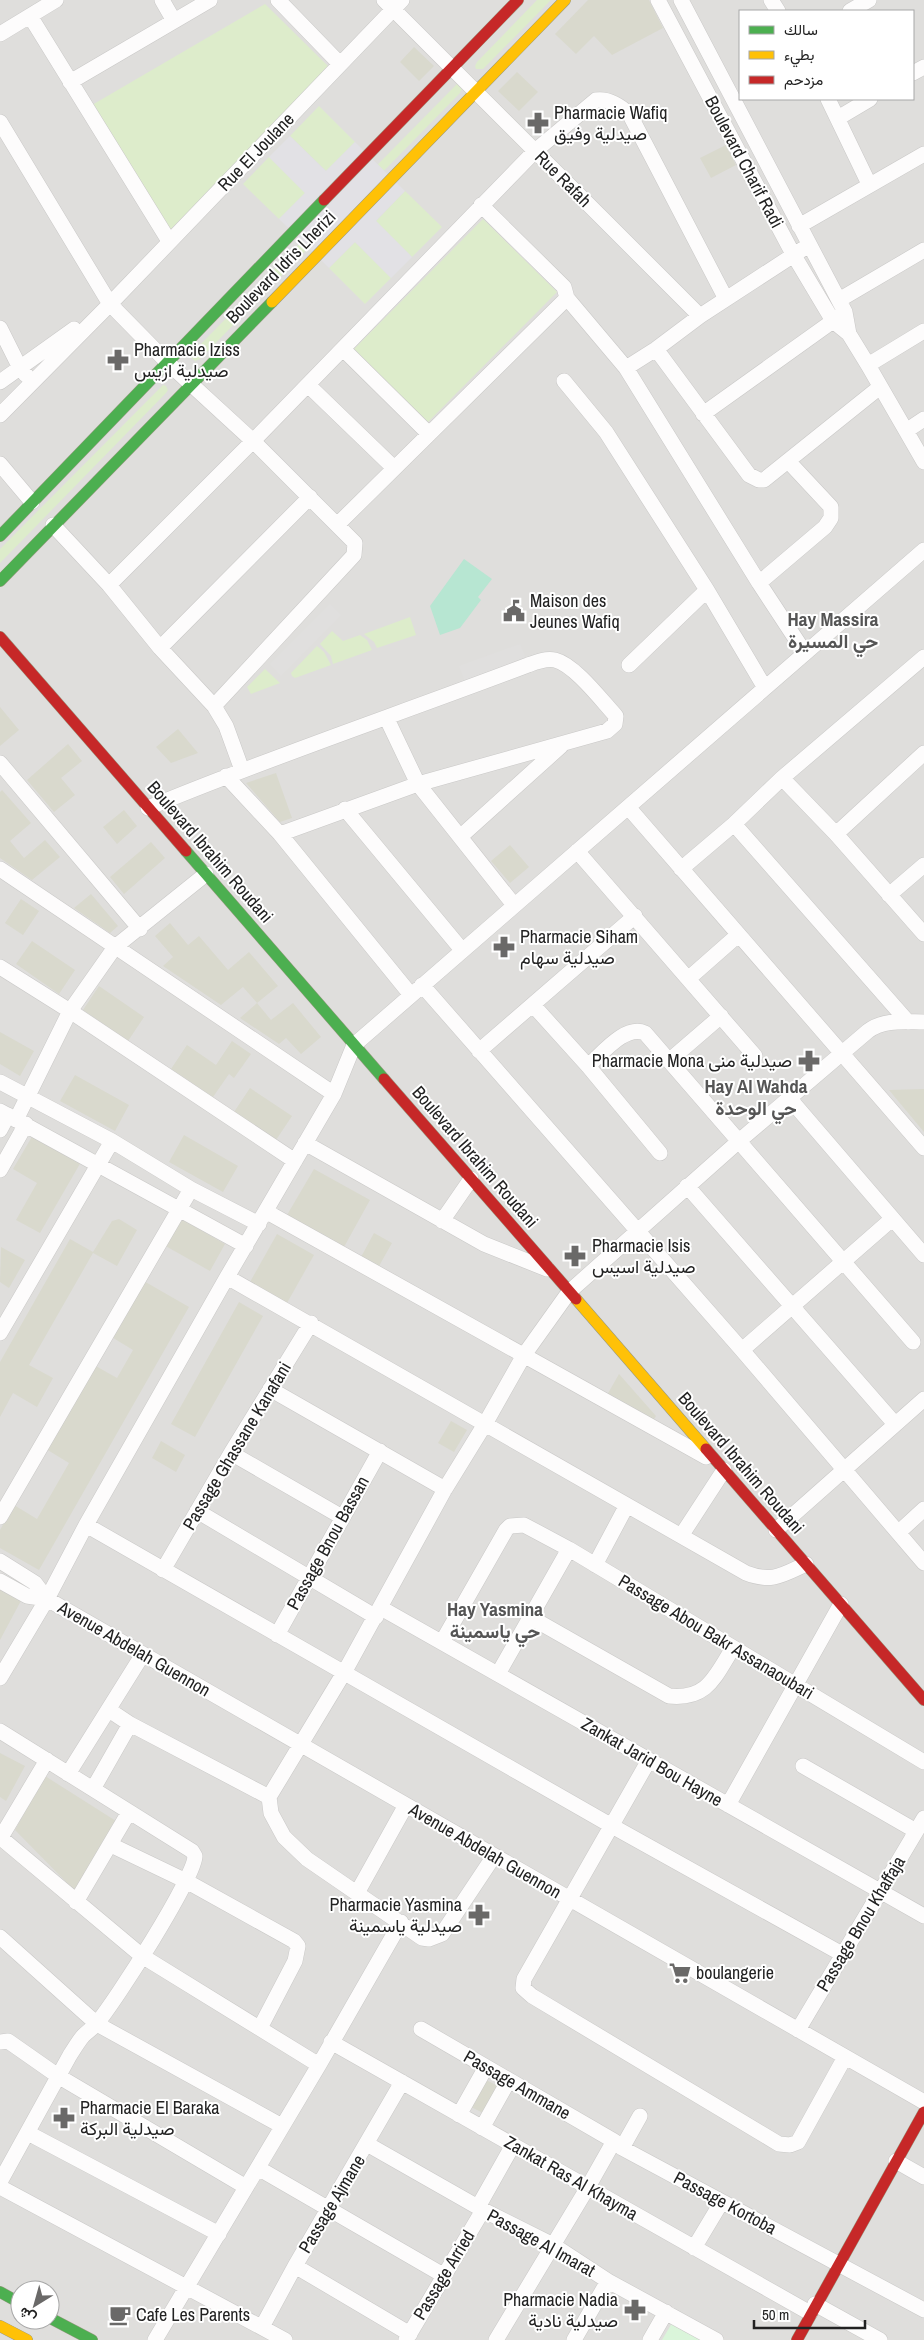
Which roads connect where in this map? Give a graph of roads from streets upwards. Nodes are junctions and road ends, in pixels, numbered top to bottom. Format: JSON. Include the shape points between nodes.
{"nodes":[{"id":1,"x":56,"y":0,"type":"edge"},
{"id":2,"x":162,"y":0,"type":"edge"},
{"id":3,"x":210,"y":0,"type":"edge"},
{"id":4,"x":278,"y":0,"type":"edge"},
{"id":5,"x":518,"y":0,"type":"edge"},
{"id":6,"x":565,"y":0,"type":"edge"},
{"id":7,"x":658,"y":0,"type":"edge"},
{"id":8,"x":681,"y":0,"type":"edge"},
{"id":9,"x":869,"y":0,"type":"edge"},
{"id":10,"x":393,"y":3,"type":"edge"},
{"id":11,"x":852,"y":10,"type":"edge"},
{"id":12,"x":30,"y":16,"type":"junction"},
{"id":13,"x":174,"y":21,"type":"junction"},
{"id":14,"x":0,"y":34,"type":"edge"},
{"id":15,"x":340,"y":64,"type":"junction"},
{"id":16,"x":453,"y":69,"type":"junction"},
{"id":17,"x":70,"y":82,"type":"junction"},
{"id":18,"x":477,"y":92,"type":"junction"},
{"id":19,"x":829,"y":100,"type":"edge"},
{"id":20,"x":868,"y":100,"type":"edge"},
{"id":21,"x":838,"y":118,"type":"junction"},
{"id":22,"x":0,"y":122,"type":"edge"},
{"id":23,"x":535,"y":151,"type":"junction"},
{"id":24,"x":924,"y":154,"type":"edge"},
{"id":25,"x":869,"y":184,"type":"junction"},
{"id":26,"x":481,"y":205,"type":"junction"},
{"id":27,"x":799,"y":226,"type":"junction"},
{"id":28,"x":169,"y":241,"type":"junction"},
{"id":29,"x":809,"y":245,"type":"junction"},
{"id":30,"x":924,"y":250,"type":"edge"},
{"id":31,"x":793,"y":254,"type":"junction"},
{"id":32,"x":567,"y":298,"type":"junction"},
{"id":33,"x":726,"y":299,"type":"junction"},
{"id":34,"x":110,"y":304,"type":"junction"},
{"id":35,"x":842,"y":306,"type":"junction"},
{"id":36,"x":700,"y":316,"type":"junction"},
{"id":37,"x":833,"y":321,"type":"junction"},
{"id":38,"x":0,"y":328,"type":"edge"},
{"id":39,"x":924,"y":331,"type":"edge"},
{"id":40,"x":849,"y":334,"type":"junction"},
{"id":41,"x":343,"y":348,"type":"junction"},
{"id":42,"x":656,"y":349,"type":"junction"},
{"id":43,"x":167,"y":362,"type":"junction"},
{"id":44,"x":868,"y":365,"type":"junction"},
{"id":45,"x":20,"y":368,"type":"junction"},
{"id":46,"x":626,"y":368,"type":"junction"},
{"id":47,"x":564,"y":381,"type":"dead end"},
{"id":48,"x":0,"y":382,"type":"edge"},
{"id":49,"x":32,"y":382,"type":"junction"},
{"id":50,"x":191,"y":384,"type":"junction"},
{"id":51,"x":308,"y":385,"type":"junction"},
{"id":52,"x":880,"y":387,"type":"junction"},
{"id":53,"x":0,"y":414,"type":"edge"},
{"id":54,"x":703,"y":414,"type":"junction"},
{"id":55,"x":924,"y":419,"type":"edge"},
{"id":56,"x":906,"y":431,"type":"junction"},
{"id":57,"x":429,"y":434,"type":"junction"},
{"id":58,"x":253,"y":441,"type":"junction"},
{"id":59,"x":788,"y":461,"type":"junction"},
{"id":60,"x":924,"y":462,"type":"edge"},
{"id":61,"x":0,"y":464,"type":"edge"},
{"id":62,"x":394,"y":468,"type":"junction"},
{"id":63,"x":310,"y":497,"type":"junction"},
{"id":64,"x":32,"y":502,"type":"junction"},
{"id":65,"x":336,"y":525,"type":"junction"},
{"id":66,"x":54,"y":526,"type":"junction"},
{"id":67,"x":0,"y":536,"type":"edge"},
{"id":68,"x":924,"y":550,"type":"edge"},
{"id":69,"x":0,"y":581,"type":"edge"},
{"id":70,"x":759,"y":583,"type":"junction"},
{"id":71,"x":109,"y":584,"type":"junction"},
{"id":72,"x":706,"y":590,"type":"junction"},
{"id":73,"x":0,"y":637,"type":"edge"},
{"id":74,"x":160,"y":648,"type":"junction"},
{"id":75,"x":805,"y":653,"type":"junction"},
{"id":76,"x":924,"y":657,"type":"edge"},
{"id":77,"x":629,"y":664,"type":"dead end"},
{"id":78,"x":765,"y":688,"type":"junction"},
{"id":79,"x":214,"y":706,"type":"junction"},
{"id":80,"x":387,"y":719,"type":"junction"},
{"id":81,"x":563,"y":743,"type":"junction"},
{"id":82,"x":924,"y":754,"type":"edge"},
{"id":83,"x":0,"y":763,"type":"edge"},
{"id":84,"x":242,"y":770,"type":"junction"},
{"id":85,"x":226,"y":776,"type":"junction"},
{"id":86,"x":782,"y":778,"type":"junction"},
{"id":87,"x":418,"y":784,"type":"junction"},
{"id":88,"x":628,"y":807,"type":"junction"},
{"id":89,"x":148,"y":808,"type":"junction"},
{"id":90,"x":345,"y":809,"type":"junction"},
{"id":91,"x":734,"y":824,"type":"junction"},
{"id":92,"x":280,"y":834,"type":"junction"},
{"id":93,"x":836,"y":834,"type":"junction"},
{"id":94,"x":460,"y":837,"type":"junction"},
{"id":95,"x":577,"y":851,"type":"junction"},
{"id":96,"x":924,"y":865,"type":"edge"},
{"id":97,"x":0,"y":869,"type":"edge"},
{"id":98,"x":681,"y":869,"type":"junction"},
{"id":99,"x":206,"y":874,"type":"junction"},
{"id":100,"x":889,"y":894,"type":"junction"},
{"id":101,"x":514,"y":905,"type":"junction"},
{"id":102,"x":635,"y":916,"type":"junction"},
{"id":103,"x":140,"y":929,"type":"junction"},
{"id":104,"x":924,"y":934,"type":"edge"},
{"id":105,"x":738,"y":935,"type":"junction"},
{"id":106,"x":115,"y":947,"type":"junction"},
{"id":107,"x":462,"y":950,"type":"junction"},
{"id":108,"x":0,"y":967,"type":"edge"},
{"id":109,"x":688,"y":979,"type":"junction"},
{"id":110,"x":417,"y":990,"type":"junction"},
{"id":111,"x":533,"y":1005,"type":"junction"},
{"id":112,"x":70,"y":1011,"type":"junction"},
{"id":113,"x":721,"y":1016,"type":"junction"},
{"id":114,"x":908,"y":1022,"type":"junction"},
{"id":115,"x":924,"y":1022,"type":"edge"},
{"id":116,"x":354,"y":1044,"type":"junction"},
{"id":117,"x":479,"y":1051,"type":"junction"},
{"id":118,"x":841,"y":1053,"type":"junction"},
{"id":119,"x":755,"y":1056,"type":"dead end"},
{"id":120,"x":670,"y":1060,"type":"junction"},
{"id":121,"x":588,"y":1066,"type":"junction"},
{"id":122,"x":0,"y":1082,"type":"edge"},
{"id":123,"x":334,"y":1094,"type":"junction"},
{"id":124,"x":28,"y":1097,"type":"junction"},
{"id":125,"x":789,"y":1098,"type":"junction"},
{"id":126,"x":13,"y":1117,"type":"edge"},
{"id":127,"x":0,"y":1130,"type":"edge"},
{"id":128,"x":112,"y":1141,"type":"junction"},
{"id":129,"x":738,"y":1141,"type":"junction"},
{"id":130,"x":305,"y":1143,"type":"junction"},
{"id":131,"x":924,"y":1148,"type":"edge"},
{"id":132,"x":660,"y":1153,"type":"dead end"},
{"id":133,"x":295,"y":1161,"type":"junction"},
{"id":134,"x":98,"y":1165,"type":"junction"},
{"id":135,"x":0,"y":1170,"type":"edge"},
{"id":136,"x":471,"y":1179,"type":"junction"},
{"id":137,"x":687,"y":1186,"type":"junction"},
{"id":138,"x":191,"y":1189,"type":"junction"},
{"id":139,"x":179,"y":1210,"type":"junction"},
{"id":140,"x":263,"y":1218,"type":"junction"},
{"id":141,"x":892,"y":1219,"type":"junction"},
{"id":142,"x":442,"y":1221,"type":"junction"},
{"id":143,"x":637,"y":1230,"type":"junction"},
{"id":144,"x":246,"y":1246,"type":"junction"},
{"id":145,"x":924,"y":1255,"type":"edge"},
{"id":146,"x":843,"y":1262,"type":"junction"},
{"id":147,"x":551,"y":1271,"type":"junction"},
{"id":148,"x":227,"y":1277,"type":"junction"},
{"id":149,"x":569,"y":1292,"type":"junction"},
{"id":150,"x":792,"y":1307,"type":"junction"},
{"id":151,"x":311,"y":1323,"type":"junction"},
{"id":152,"x":0,"y":1333,"type":"edge"},
{"id":153,"x":913,"y":1342,"type":"dead end"},
{"id":154,"x":742,"y":1350,"type":"junction"},
{"id":155,"x":524,"y":1355,"type":"junction"},
{"id":156,"x":270,"y":1389,"type":"junction"},
{"id":157,"x":924,"y":1399,"type":"edge"},
{"id":158,"x":486,"y":1424,"type":"junction"},
{"id":159,"x":895,"y":1424,"type":"junction"},
{"id":160,"x":380,"y":1451,"type":"junction"},
{"id":161,"x":232,"y":1453,"type":"junction"},
{"id":162,"x":721,"y":1466,"type":"junction"},
{"id":163,"x":845,"y":1469,"type":"junction"},
{"id":164,"x":445,"y":1489,"type":"junction"},
{"id":165,"x":627,"y":1505,"type":"junction"},
{"id":166,"x":924,"y":1509,"type":"edge"},
{"id":167,"x":197,"y":1511,"type":"junction"},
{"id":168,"x":342,"y":1516,"type":"junction"},
{"id":169,"x":0,"y":1517,"type":"edge"},
{"id":170,"x":86,"y":1525,"type":"junction"},
{"id":171,"x":776,"y":1530,"type":"junction"},
{"id":172,"x":899,"y":1532,"type":"junction"},
{"id":173,"x":681,"y":1536,"type":"junction"},
{"id":174,"x":568,"y":1549,"type":"junction"},
{"id":175,"x":0,"y":1561,"type":"edge"},
{"id":176,"x":924,"y":1563,"type":"edge"},
{"id":177,"x":806,"y":1564,"type":"junction"},
{"id":178,"x":595,"y":1565,"type":"junction"},
{"id":179,"x":164,"y":1570,"type":"junction"},
{"id":180,"x":309,"y":1578,"type":"junction"},
{"id":181,"x":0,"y":1581,"type":"edge"},
{"id":182,"x":47,"y":1600,"type":"junction"},
{"id":183,"x":840,"y":1604,"type":"junction"},
{"id":184,"x":378,"y":1612,"type":"junction"},
{"id":185,"x":530,"y":1617,"type":"junction"},
{"id":186,"x":278,"y":1635,"type":"junction"},
{"id":187,"x":442,"y":1642,"type":"junction"},
{"id":188,"x":733,"y":1648,"type":"junction"},
{"id":189,"x":143,"y":1654,"type":"junction"},
{"id":190,"x":345,"y":1671,"type":"junction"},
{"id":191,"x":498,"y":1674,"type":"junction"},
{"id":192,"x":0,"y":1678,"type":"edge"},
{"id":193,"x":796,"y":1684,"type":"junction"},
{"id":194,"x":924,"y":1700,"type":"edge"},
{"id":195,"x":109,"y":1710,"type":"junction"},
{"id":196,"x":130,"y":1724,"type":"junction"},
{"id":197,"x":0,"y":1731,"type":"edge"},
{"id":198,"x":301,"y":1745,"type":"junction"},
{"id":199,"x":47,"y":1760,"type":"junction"},
{"id":200,"x":649,"y":1760,"type":"junction"},
{"id":201,"x":924,"y":1762,"type":"edge"},
{"id":202,"x":803,"y":1766,"type":"dead end"},
{"id":203,"x":68,"y":1774,"type":"junction"},
{"id":204,"x":93,"y":1789,"type":"junction"},
{"id":205,"x":269,"y":1797,"type":"junction"},
{"id":206,"x":406,"y":1805,"type":"junction"},
{"id":207,"x":728,"y":1805,"type":"junction"},
{"id":208,"x":129,"y":1812,"type":"junction"},
{"id":209,"x":920,"y":1824,"type":"edge"},
{"id":210,"x":612,"y":1826,"type":"junction"},
{"id":211,"x":0,"y":1839,"type":"edge"},
{"id":212,"x":111,"y":1845,"type":"junction"},
{"id":213,"x":494,"y":1856,"type":"junction"},
{"id":214,"x":186,"y":1881,"type":"junction"},
{"id":215,"x":880,"y":1890,"type":"junction"},
{"id":216,"x":357,"y":1893,"type":"junction"},
{"id":217,"x":569,"y":1899,"type":"junction"},
{"id":218,"x":76,"y":1902,"type":"junction"},
{"id":219,"x":924,"y":1916,"type":"edge"},
{"id":220,"x":401,"y":1922,"type":"junction"},
{"id":221,"x":0,"y":1937,"type":"edge"},
{"id":222,"x":842,"y":1954,"type":"junction"},
{"id":223,"x":142,"y":1956,"type":"junction"},
{"id":224,"x":97,"y":2024,"type":"junction"},
{"id":225,"x":260,"y":2028,"type":"junction"},
{"id":226,"x":421,"y":2029,"type":"dead end"},
{"id":227,"x":798,"y":2030,"type":"junction"},
{"id":228,"x":0,"y":2042,"type":"edge"},
{"id":229,"x":331,"y":2042,"type":"junction"},
{"id":230,"x":845,"y":2057,"type":"junction"},
{"id":231,"x":319,"y":2065,"type":"junction"},
{"id":232,"x":486,"y":2067,"type":"junction"},
{"id":233,"x":58,"y":2076,"type":"junction"},
{"id":234,"x":509,"y":2080,"type":"junction"},
{"id":235,"x":402,"y":2082,"type":"junction"},
{"id":236,"x":924,"y":2102,"type":"edge"},
{"id":237,"x":924,"y":2112,"type":"edge"},
{"id":238,"x":459,"y":2115,"type":"junction"},
{"id":239,"x":640,"y":2116,"type":"dead end"},
{"id":240,"x":282,"y":2126,"type":"junction"},
{"id":241,"x":482,"y":2128,"type":"junction"},
{"id":242,"x":28,"y":2133,"type":"junction"},
{"id":243,"x":367,"y":2144,"type":"junction"},
{"id":244,"x":618,"y":2144,"type":"junction"},
{"id":245,"x":513,"y":2145,"type":"junction"},
{"id":246,"x":896,"y":2160,"type":"junction"},
{"id":247,"x":258,"y":2168,"type":"junction"},
{"id":248,"x":924,"y":2177,"type":"edge"},
{"id":249,"x":0,"y":2182,"type":"edge"},
{"id":250,"x":0,"y":2187,"type":"edge"},
{"id":251,"x":246,"y":2187,"type":"junction"},
{"id":252,"x":588,"y":2187,"type":"junction"},
{"id":253,"x":721,"y":2202,"type":"junction"},
{"id":254,"x":328,"y":2209,"type":"junction"},
{"id":255,"x":481,"y":2209,"type":"junction"},
{"id":256,"x":219,"y":2234,"type":"junction"},
{"id":257,"x":553,"y":2245,"type":"junction"},
{"id":258,"x":694,"y":2248,"type":"junction"},
{"id":259,"x":839,"y":2262,"type":"junction"},
{"id":260,"x":295,"y":2266,"type":"junction"},
{"id":261,"x":443,"y":2275,"type":"junction"},
{"id":262,"x":608,"y":2281,"type":"junction"},
{"id":263,"x":187,"y":2286,"type":"junction"},
{"id":264,"x":813,"y":2308,"type":"junction"},
{"id":265,"x":924,"y":2310,"type":"edge"},
{"id":266,"x":666,"y":2312,"type":"junction"},
{"id":267,"x":60,"y":2323,"type":"edge"},
{"id":268,"x":0,"y":2326,"type":"edge"},
{"id":269,"x":262,"y":2327,"type":"junction"},
{"id":270,"x":408,"y":2337,"type":"edge"},
{"id":271,"x":27,"y":2340,"type":"edge"},
{"id":272,"x":92,"y":2340,"type":"edge"},
{"id":273,"x":155,"y":2340,"type":"edge"},
{"id":274,"x":285,"y":2340,"type":"edge"},
{"id":275,"x":496,"y":2340,"type":"edge"},
{"id":276,"x":574,"y":2340,"type":"edge"},
{"id":277,"x":650,"y":2340,"type":"edge"},
{"id":278,"x":716,"y":2340,"type":"edge"},
{"id":279,"x":797,"y":2340,"type":"edge"},
{"id":280,"x":880,"y":2340,"type":"edge"}],
"edges":[{"from":1,"to":12,"type":"street"},
{"from":2,"to":13,"type":"street"},
{"from":3,"to":13,"type":"street"},
{"from":4,"to":15,"type":"street"},
{"from":5,"to":16,"type":"street","name":"Boulevard Idris Lherizi"},
{"from":6,"to":18,"type":"street","name":"Boulevard Idris Lherizi"},
{"from":7,"to":31,"type":"street","name":"Boulevard Charif Radi"},
{"from":8,"to":27,"type":"street","name":"Boulevard Charif Radi"},
{"from":9,"to":11,"type":"street"},
{"from":10,"to":15,"type":"street","name":"Rue El Joulane"},
{"from":10,"to":16,"type":"street","name":"Rue Rafah"},
{"from":12,"to":14,"type":"street"},
{"from":12,"to":17,"type":"street"},
{"from":13,"to":17,"type":"street"},
{"from":15,"to":28,"type":"street","name":"Rue El Joulane"},
{"from":16,"to":18,"type":"street","name":"Rue Rafah"},
{"from":16,"to":43,"type":"street","name":"Boulevard Idris Lherizi"},
{"from":17,"to":28,"type":"street"},
{"from":18,"to":23,"type":"street","name":"Rue Rafah"},
{"from":18,"to":50,"type":"street","name":"Boulevard Idris Lherizi"},
{"from":19,"to":21,"type":"street"},
{"from":20,"to":21,"type":"street"},
{"from":21,"to":25,"type":"street"},
{"from":22,"to":34,"type":"street"},
{"from":23,"to":26,"type":"street"},
{"from":23,"to":33,"type":"street","via":[[596,100],[602,98],[625,110]]},
{"from":23,"to":36,"type":"street","name":"Rue Rafah"},
{"from":24,"to":25,"type":"street"},
{"from":25,"to":27,"type":"street"},
{"from":26,"to":32,"type":"street","via":[[564,287]]},
{"from":26,"to":41,"type":"street"},
{"from":27,"to":29,"type":"street","name":"Boulevard Charif Radi"},
{"from":28,"to":34,"type":"street","name":"Rue El Joulane"},
{"from":29,"to":31,"type":"street"},
{"from":29,"to":35,"type":"street","name":"Boulevard Charif Radi"},
{"from":30,"to":35,"type":"street"},
{"from":31,"to":33,"type":"street"},
{"from":31,"to":37,"type":"street","name":"Boulevard Charif Radi"},
{"from":32,"to":46,"type":"street"},
{"from":32,"to":57,"type":"street"},
{"from":33,"to":36,"type":"street"},
{"from":34,"to":43,"type":"street"},
{"from":34,"to":45,"type":"street"},
{"from":34,"to":49,"type":"street"},
{"from":35,"to":37,"type":"street"},
{"from":35,"to":40,"type":"street","name":"Boulevard Charif Radi"},
{"from":36,"to":42,"type":"street"},
{"from":37,"to":40,"type":"street"},
{"from":37,"to":54,"type":"street"},
{"from":38,"to":45,"type":"street"},
{"from":39,"to":44,"type":"street"},
{"from":40,"to":44,"type":"street"},
{"from":41,"to":51,"type":"street"},
{"from":41,"to":57,"type":"street"},
{"from":42,"to":46,"type":"street"},
{"from":42,"to":54,"type":"street"},
{"from":43,"to":50,"type":"street"},
{"from":43,"to":64,"type":"street","name":"Boulevard Idris Lherizi"},
{"from":44,"to":52,"type":"street"},
{"from":45,"to":48,"type":"street"},
{"from":45,"to":49,"type":"street"},
{"from":46,"to":70,"type":"street"},
{"from":47,"to":72,"type":"street","via":[[606,432]]},
{"from":49,"to":53,"type":"street"},
{"from":50,"to":58,"type":"street"},
{"from":50,"to":66,"type":"street","name":"Boulevard Idris Lherizi"},
{"from":51,"to":58,"type":"street"},
{"from":51,"to":62,"type":"street"},
{"from":52,"to":56,"type":"street"},
{"from":52,"to":59,"type":"street"},
{"from":54,"to":59,"type":"street","via":[[754,478],[764,480]]},
{"from":55,"to":56,"type":"street"},
{"from":56,"to":60,"type":"street"},
{"from":57,"to":62,"type":"street"},
{"from":58,"to":63,"type":"street"},
{"from":58,"to":71,"type":"street"},
{"from":59,"to":70,"type":"street","via":[[831,507],[831,518],[826,527]]},
{"from":61,"to":64,"type":"street"},
{"from":62,"to":65,"type":"street"},
{"from":63,"to":65,"type":"street"},
{"from":63,"to":74,"type":"street"},
{"from":64,"to":67,"type":"street","name":"Boulevard Idris Lherizi"},
{"from":65,"to":79,"type":"street","via":[[355,544],[354,555]]},
{"from":66,"to":69,"type":"street","name":"Boulevard Idris Lherizi"},
{"from":66,"to":71,"type":"street"},
{"from":68,"to":75,"type":"street"},
{"from":70,"to":75,"type":"street"},
{"from":71,"to":74,"type":"street"},
{"from":72,"to":77,"type":"street"},
{"from":72,"to":78,"type":"street"},
{"from":73,"to":89,"type":"street","name":"Boulevard Ibrahim Roudani"},
{"from":74,"to":79,"type":"street"},
{"from":75,"to":78,"type":"street"},
{"from":76,"to":86,"type":"street"},
{"from":78,"to":88,"type":"street"},
{"from":79,"to":84,"type":"street","via":[[226,726]]},
{"from":80,"to":81,"type":"street","via":[[528,664],[556,660],[572,670],[617,718],[607,731]]},
{"from":80,"to":84,"type":"street"},
{"from":80,"to":87,"type":"street"},
{"from":81,"to":87,"type":"street"},
{"from":81,"to":94,"type":"street"},
{"from":82,"to":93,"type":"street"},
{"from":83,"to":103,"type":"street"},
{"from":84,"to":85,"type":"street"},
{"from":85,"to":89,"type":"street"},
{"from":85,"to":92,"type":"street"},
{"from":86,"to":91,"type":"street"},
{"from":86,"to":93,"type":"street"},
{"from":87,"to":90,"type":"street"},
{"from":87,"to":94,"type":"street"},
{"from":88,"to":95,"type":"street"},
{"from":88,"to":98,"type":"street"},
{"from":89,"to":99,"type":"street","name":"Boulevard Ibrahim Roudani"},
{"from":90,"to":92,"type":"street"},
{"from":90,"to":107,"type":"street"},
{"from":91,"to":98,"type":"street"},
{"from":91,"to":114,"type":"street"},
{"from":92,"to":110,"type":"street"},
{"from":93,"to":100,"type":"street"},
{"from":94,"to":101,"type":"street"},
{"from":95,"to":101,"type":"street"},
{"from":95,"to":102,"type":"street"},
{"from":96,"to":100,"type":"street"},
{"from":97,"to":106,"type":"street"},
{"from":98,"to":105,"type":"street"},
{"from":99,"to":103,"type":"street"},
{"from":99,"to":116,"type":"street","name":"Boulevard Ibrahim Roudani"},
{"from":100,"to":104,"type":"street"},
{"from":101,"to":107,"type":"street"},
{"from":102,"to":109,"type":"street"},
{"from":102,"to":111,"type":"street"},
{"from":103,"to":106,"type":"street"},
{"from":105,"to":109,"type":"street"},
{"from":105,"to":118,"type":"street"},
{"from":106,"to":112,"type":"street"},
{"from":106,"to":123,"type":"street"},
{"from":107,"to":110,"type":"street"},
{"from":108,"to":112,"type":"street"},
{"from":109,"to":113,"type":"street"},
{"from":110,"to":116,"type":"street"},
{"from":110,"to":117,"type":"street"},
{"from":111,"to":117,"type":"street"},
{"from":111,"to":121,"type":"street"},
{"from":112,"to":124,"type":"street"},
{"from":112,"to":133,"type":"street"},
{"from":113,"to":119,"type":"street"},
{"from":113,"to":120,"type":"street"},
{"from":114,"to":115,"type":"street"},
{"from":114,"to":118,"type":"street","via":[[886,1022],[875,1026]]},
{"from":116,"to":123,"type":"street"},
{"from":116,"to":136,"type":"street","name":"Boulevard Ibrahim Roudani"},
{"from":117,"to":143,"type":"street"},
{"from":118,"to":125,"type":"street"},
{"from":118,"to":131,"type":"street"},
{"from":120,"to":121,"type":"street","via":[[645,1033],[633,1030]]},
{"from":120,"to":129,"type":"street"},
{"from":121,"to":132,"type":"street"},
{"from":122,"to":124,"type":"street"},
{"from":123,"to":130,"type":"street"},
{"from":124,"to":126,"type":"street"},
{"from":124,"to":128,"type":"street"},
{"from":125,"to":129,"type":"street"},
{"from":125,"to":141,"type":"street"},
{"from":126,"to":127,"type":"street"},
{"from":126,"to":134,"type":"street"},
{"from":126,"to":135,"type":"street"},
{"from":128,"to":134,"type":"street"},
{"from":128,"to":138,"type":"street"},
{"from":129,"to":137,"type":"street"},
{"from":129,"to":146,"type":"street"},
{"from":130,"to":133,"type":"street"},
{"from":130,"to":142,"type":"street"},
{"from":133,"to":140,"type":"street"},
{"from":134,"to":139,"type":"street"},
{"from":134,"to":152,"type":"street"},
{"from":136,"to":142,"type":"street"},
{"from":136,"to":147,"type":"street","name":"Boulevard Ibrahim Roudani"},
{"from":137,"to":143,"type":"street"},
{"from":137,"to":150,"type":"street"},
{"from":138,"to":139,"type":"street"},
{"from":138,"to":140,"type":"street"},
{"from":139,"to":144,"type":"street"},
{"from":139,"to":169,"type":"street"},
{"from":140,"to":144,"type":"street"},
{"from":140,"to":155,"type":"street"},
{"from":141,"to":145,"type":"street"},
{"from":141,"to":146,"type":"street"},
{"from":142,"to":147,"type":"street","via":[[484,1244]]},
{"from":143,"to":149,"type":"street"},
{"from":143,"to":154,"type":"street"},
{"from":144,"to":148,"type":"street"},
{"from":146,"to":150,"type":"street"},
{"from":146,"to":153,"type":"street"},
{"from":147,"to":149,"type":"street","name":"Boulevard Ibrahim Roudani"},
{"from":148,"to":151,"type":"street"},
{"from":148,"to":170,"type":"street"},
{"from":149,"to":155,"type":"street"},
{"from":149,"to":162,"type":"street","name":"Boulevard Ibrahim Roudani"},
{"from":150,"to":154,"type":"street"},
{"from":150,"to":159,"type":"street"},
{"from":151,"to":156,"type":"street","name":"Passage Ghassane Kanafani"},
{"from":151,"to":158,"type":"street"},
{"from":154,"to":163,"type":"street"},
{"from":155,"to":158,"type":"street"},
{"from":155,"to":162,"type":"street"},
{"from":156,"to":160,"type":"street"},
{"from":156,"to":161,"type":"street","name":"Passage Ghassane Kanafani"},
{"from":157,"to":159,"type":"street"},
{"from":158,"to":164,"type":"street"},
{"from":158,"to":165,"type":"street"},
{"from":159,"to":163,"type":"street"},
{"from":160,"to":164,"type":"street"},
{"from":160,"to":168,"type":"street","name":"Passage Bnou Bassan"},
{"from":161,"to":167,"type":"street","name":"Passage Ghassane Kanafani"},
{"from":161,"to":168,"type":"street"},
{"from":162,"to":171,"type":"street","name":"Boulevard Ibrahim Roudani"},
{"from":162,"to":173,"type":"street"},
{"from":163,"to":171,"type":"street"},
{"from":163,"to":172,"type":"street"},
{"from":164,"to":184,"type":"street"},
{"from":165,"to":173,"type":"street"},
{"from":165,"to":178,"type":"street"},
{"from":166,"to":172,"type":"street"},
{"from":167,"to":179,"type":"street","name":"Passage Ghassane Kanafani"},
{"from":167,"to":180,"type":"street","name":"Zankat Jarid Bou Hayne"},
{"from":168,"to":180,"type":"street","name":"Passage Bnou Bassan"},
{"from":170,"to":179,"type":"street"},
{"from":170,"to":182,"type":"street"},
{"from":171,"to":177,"type":"street","name":"Boulevard Ibrahim Roudani"},
{"from":172,"to":176,"type":"street"},
{"from":173,"to":177,"type":"street","via":[[756,1577],[776,1578]]},
{"from":174,"to":178,"type":"street","name":"Passage Abou Bakr Assanaoubari"},
{"from":174,"to":185,"type":"street"},
{"from":174,"to":187,"type":"street","name":"Passage Abou Bakr Assanaoubari","via":[[524,1525],[510,1526]]},
{"from":175,"to":182,"type":"street","name":"Avenue Abdelah Guennon","via":[[35,1583]]},
{"from":177,"to":183,"type":"street","name":"Boulevard Ibrahim Roudani"},
{"from":178,"to":188,"type":"street","name":"Passage Abou Bakr Assanaoubari"},
{"from":179,"to":186,"type":"street"},
{"from":180,"to":184,"type":"street","name":"Zankat Jarid Bou Hayne"},
{"from":180,"to":186,"type":"street","name":"Passage Bnou Bassan"},
{"from":181,"to":182,"type":"street","name":"Avenue Abdelah Guennon","via":[[27,1596]]},
{"from":182,"to":189,"type":"street","name":"Avenue Abdelah Guennon"},
{"from":182,"to":192,"type":"street"},
{"from":183,"to":193,"type":"street"},
{"from":183,"to":194,"type":"street","name":"Boulevard Ibrahim Roudani"},
{"from":184,"to":187,"type":"street","name":"Zankat Jarid Bou Hayne"},
{"from":184,"to":190,"type":"street"},
{"from":185,"to":188,"type":"street","via":[[669,1696],[684,1698],[696,1694],[714,1676]]},
{"from":185,"to":191,"type":"street"},
{"from":186,"to":190,"type":"street"},
{"from":187,"to":191,"type":"street","name":"Zankat Jarid Bou Hayne"},
{"from":188,"to":193,"type":"street","name":"Passage Abou Bakr Assanaoubari"},
{"from":189,"to":195,"type":"street"},
{"from":189,"to":198,"type":"street","name":"Avenue Abdelah Guennon"},
{"from":190,"to":198,"type":"street"},
{"from":190,"to":210,"type":"street"},
{"from":191,"to":200,"type":"street","name":"Zankat Jarid Bou Hayne"},
{"from":193,"to":201,"type":"street","name":"Passage Abou Bakr Assanaoubari"},
{"from":193,"to":207,"type":"street"},
{"from":195,"to":196,"type":"street"},
{"from":195,"to":203,"type":"street"},
{"from":196,"to":204,"type":"street"},
{"from":196,"to":205,"type":"street"},
{"from":197,"to":199,"type":"street"},
{"from":198,"to":205,"type":"street"},
{"from":198,"to":206,"type":"street","name":"Avenue Abdelah Guennon"},
{"from":199,"to":203,"type":"street"},
{"from":199,"to":211,"type":"street"},
{"from":200,"to":207,"type":"street","name":"Zankat Jarid Bou Hayne"},
{"from":200,"to":210,"type":"street"},
{"from":202,"to":209,"type":"street"},
{"from":203,"to":204,"type":"street"},
{"from":204,"to":208,"type":"street"},
{"from":205,"to":216,"type":"street","via":[[272,1813],[284,1837],[307,1859]]},
{"from":206,"to":213,"type":"street","name":"Avenue Abdelah Guennon"},
{"from":206,"to":216,"type":"street"},
{"from":207,"to":215,"type":"street","name":"Zankat Jarid Bou Hayne"},
{"from":208,"to":212,"type":"street"},
{"from":208,"to":214,"type":"street","via":[[192,1851],[196,1861]]},
{"from":209,"to":215,"type":"street","name":"Passage Bnou Khaffaja"},
{"from":210,"to":217,"type":"street"},
{"from":210,"to":222,"type":"street"},
{"from":211,"to":218,"type":"street"},
{"from":212,"to":214,"type":"street"},
{"from":212,"to":218,"type":"street"},
{"from":213,"to":217,"type":"street","name":"Avenue Abdelah Guennon"},
{"from":213,"to":220,"type":"street","via":[[442,1934],[422,1938]]},
{"from":214,"to":223,"type":"street"},
{"from":214,"to":225,"type":"street","via":[[298,1946],[295,1961]]},
{"from":215,"to":219,"type":"street","name":"Zankat Jarid Bou Hayne"},
{"from":215,"to":222,"type":"street","name":"Passage Bnou Khaffaja"},
{"from":216,"to":220,"type":"street"},
{"from":217,"to":227,"type":"street","name":"Avenue Abdelah Guennon"},
{"from":217,"to":230,"type":"street","via":[[524,1979],[523,1988],[779,2144],[798,2142]]},
{"from":218,"to":223,"type":"street"},
{"from":220,"to":229,"type":"street"},
{"from":221,"to":224,"type":"street"},
{"from":222,"to":227,"type":"street","name":"Passage Bnou Khaffaja"},
{"from":223,"to":224,"type":"street"},
{"from":223,"to":225,"type":"street"},
{"from":224,"to":233,"type":"street","via":[[83,2036]]},
{"from":224,"to":240,"type":"street"},
{"from":225,"to":231,"type":"street"},
{"from":226,"to":232,"type":"street","name":"Passage Ammane"},
{"from":227,"to":230,"type":"street","name":"Avenue Abdelah Guennon"},
{"from":228,"to":233,"type":"street","via":[[8,2041]]},
{"from":229,"to":231,"type":"street"},
{"from":229,"to":235,"type":"street","name":"Zankat Ras Al Khayma"},
{"from":230,"to":236,"type":"street","name":"Avenue Abdelah Guennon"},
{"from":231,"to":240,"type":"street"},
{"from":232,"to":234,"type":"street","name":"Passage Ammane"},
{"from":232,"to":238,"type":"street"},
{"from":233,"to":242,"type":"street"},
{"from":233,"to":251,"type":"street"},
{"from":234,"to":241,"type":"street"},
{"from":234,"to":244,"type":"street","name":"Passage Ammane"},
{"from":235,"to":238,"type":"street","name":"Zankat Ras Al Khayma"},
{"from":235,"to":243,"type":"street","name":"Passage Ajmane"},
{"from":237,"to":246,"type":"street"},
{"from":238,"to":241,"type":"street","name":"Zankat Ras Al Khayma"},
{"from":239,"to":244,"type":"street"},
{"from":240,"to":247,"type":"street"},
{"from":241,"to":245,"type":"street","name":"Zankat Ras Al Khayma"},
{"from":242,"to":249,"type":"street"},
{"from":242,"to":256,"type":"street"},
{"from":243,"to":254,"type":"street","name":"Passage Ajmane"},
{"from":243,"to":255,"type":"street","name":"Passage Al Imarat"},
{"from":244,"to":252,"type":"street"},
{"from":244,"to":253,"type":"street","name":"Passage Kortoba"},
{"from":245,"to":252,"type":"street","name":"Zankat Ras Al Khayma"},
{"from":245,"to":255,"type":"street","name":"Passage Arried"},
{"from":246,"to":248,"type":"street"},
{"from":246,"to":259,"type":"street"},
{"from":247,"to":251,"type":"street"},
{"from":247,"to":254,"type":"street"},
{"from":250,"to":263,"type":"street"},
{"from":251,"to":256,"type":"street"},
{"from":252,"to":257,"type":"street"},
{"from":252,"to":258,"type":"street","name":"Zankat Ras Al Khayma"},
{"from":253,"to":258,"type":"street"},
{"from":253,"to":259,"type":"street","name":"Passage Kortoba"},
{"from":254,"to":260,"type":"street","name":"Passage Ajmane"},
{"from":254,"to":261,"type":"street"},
{"from":255,"to":257,"type":"street","name":"Passage Al Imarat"},
{"from":255,"to":261,"type":"street","name":"Passage Arried"},
{"from":256,"to":263,"type":"street"},
{"from":257,"to":262,"type":"street","name":"Passage Al Imarat"},
{"from":257,"to":275,"type":"street"},
{"from":258,"to":264,"type":"street","name":"Zankat Ras Al Khayma"},
{"from":259,"to":264,"type":"street"},
{"from":259,"to":265,"type":"street","name":"Passage Kortoba"},
{"from":260,"to":269,"type":"street","name":"Passage Ajmane"},
{"from":260,"to":270,"type":"street"},
{"from":261,"to":270,"type":"street","name":"Passage Arried"},
{"from":262,"to":266,"type":"street","name":"Passage Al Imarat"},
{"from":262,"to":276,"type":"street"},
{"from":263,"to":269,"type":"street"},
{"from":263,"to":273,"type":"street"},
{"from":264,"to":279,"type":"street"},
{"from":264,"to":280,"type":"street","name":"Zankat Ras Al Khayma"},
{"from":266,"to":277,"type":"street"},
{"from":266,"to":278,"type":"street","name":"Passage Al Imarat"},
{"from":267,"to":272,"type":"street"},
{"from":268,"to":271,"type":"street"},
{"from":269,"to":274,"type":"street"}]}
